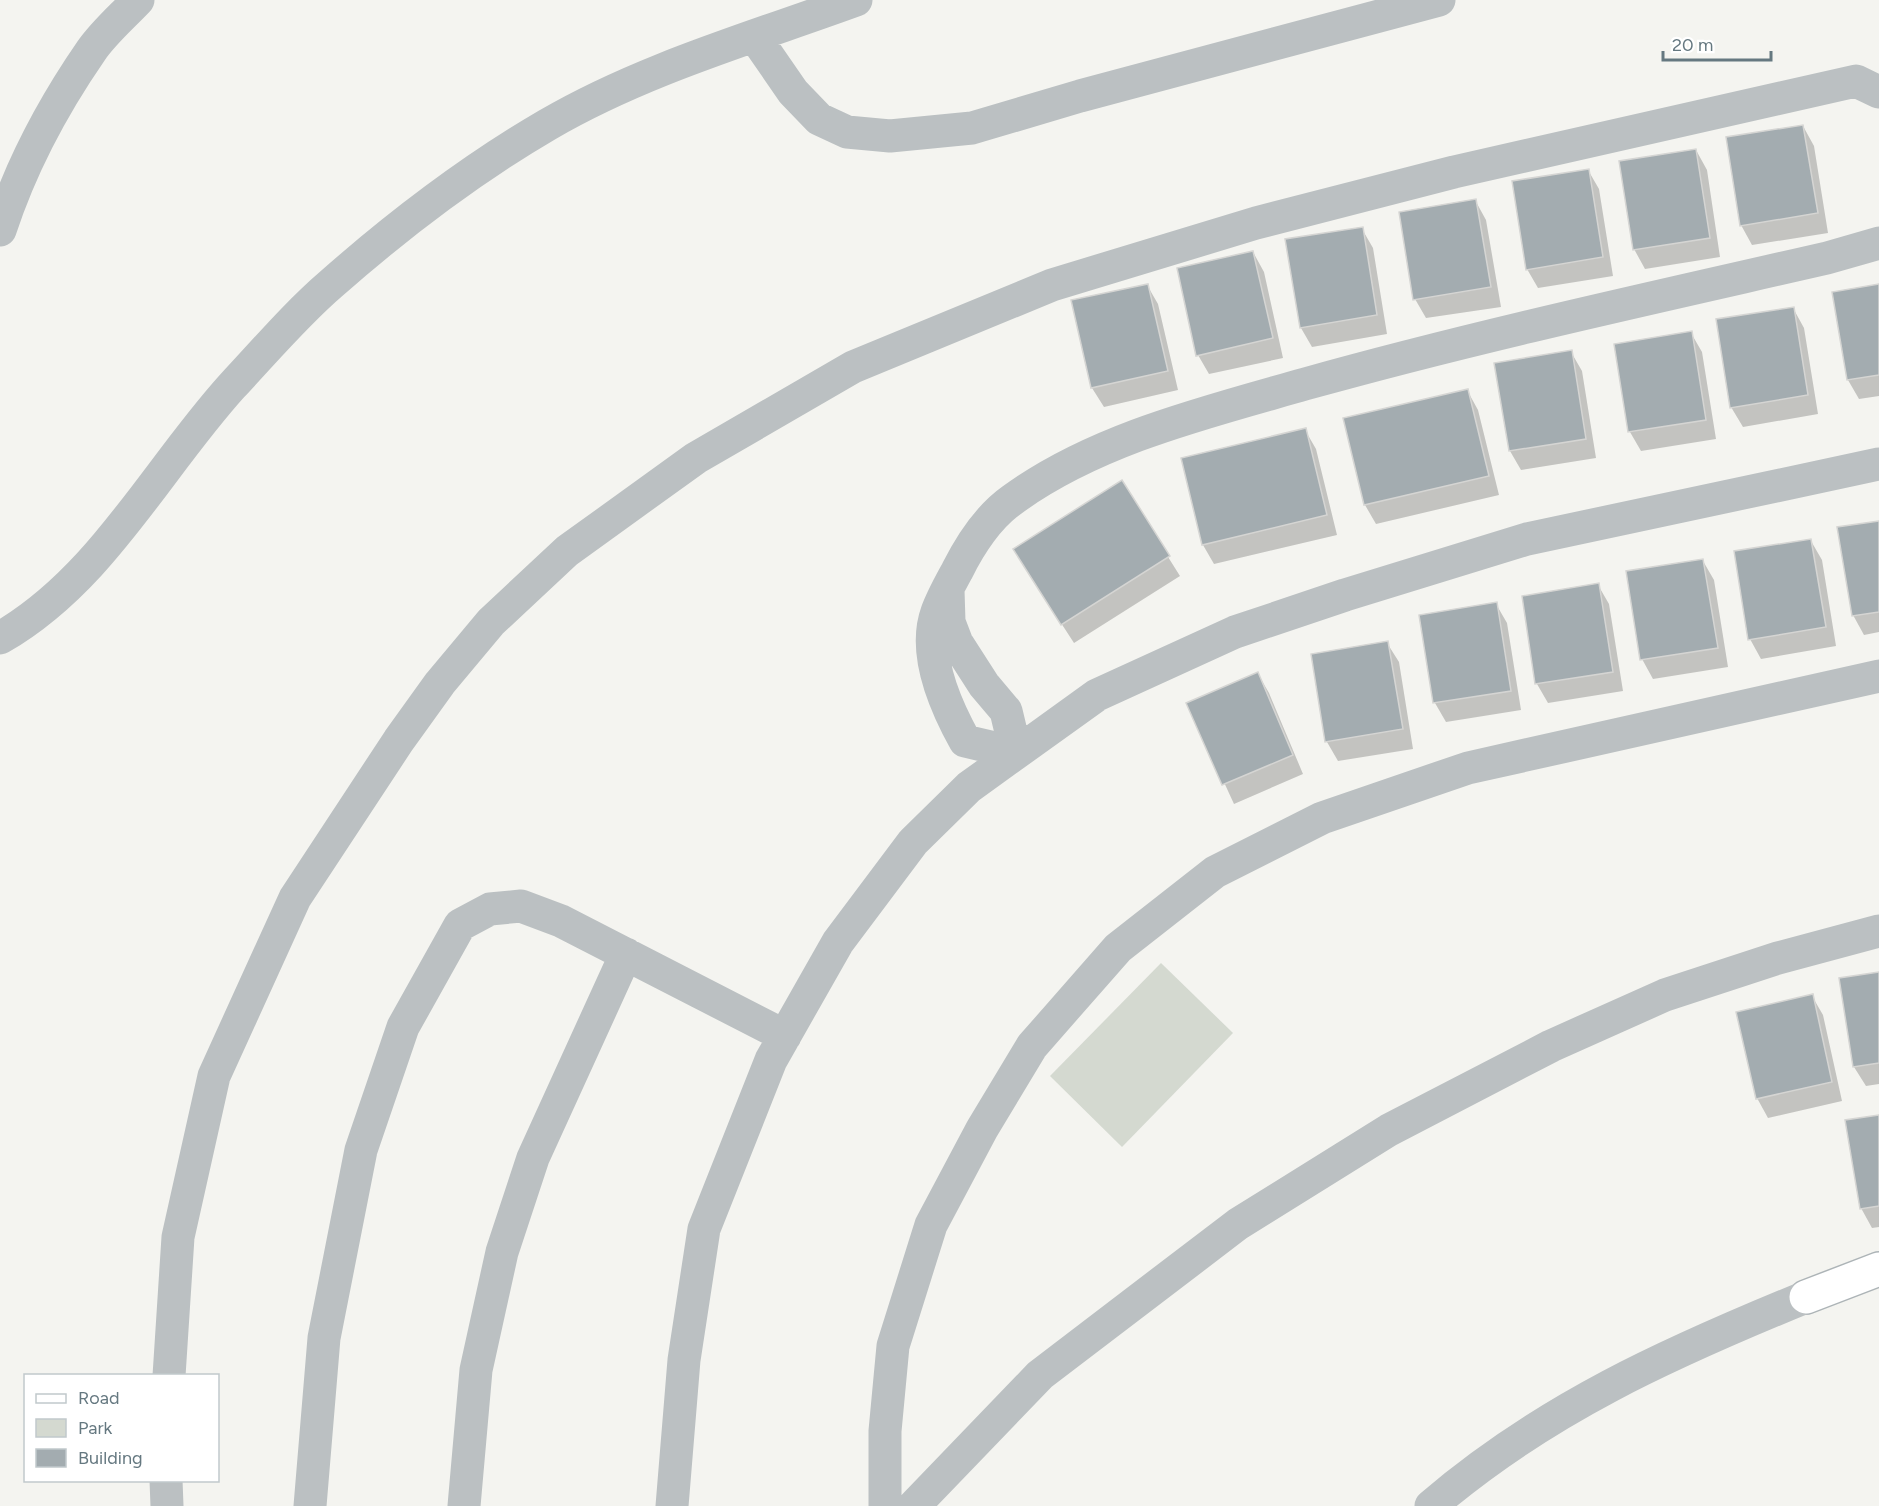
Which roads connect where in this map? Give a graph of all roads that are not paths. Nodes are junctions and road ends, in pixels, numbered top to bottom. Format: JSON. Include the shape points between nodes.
{"nodes":[{"id":1,"x":138,"y":0,"type":"edge"},
{"id":2,"x":856,"y":0,"type":"edge"},
{"id":3,"x":1439,"y":0,"type":"edge"},
{"id":4,"x":755,"y":37,"type":"junction"},
{"id":5,"x":1879,"y":92,"type":"edge"},
{"id":6,"x":0,"y":230,"type":"edge"},
{"id":7,"x":1879,"y":243,"type":"edge"},
{"id":8,"x":1879,"y":464,"type":"edge"},
{"id":9,"x":948,"y":590,"type":"junction"},
{"id":10,"x":0,"y":638,"type":"edge"},
{"id":11,"x":1879,"y":676,"type":"edge"},
{"id":12,"x":1016,"y":753,"type":"junction"},
{"id":13,"x":1879,"y":931,"type":"edge"},
{"id":14,"x":626,"y":954,"type":"junction"},
{"id":15,"x":785,"y":1036,"type":"junction"},
{"id":16,"x":1879,"y":1269,"type":"edge"},
{"id":17,"x":1879,"y":1287,"type":"edge"},
{"id":18,"x":1806,"y":1298,"type":"junction"},
{"id":19,"x":169,"y":1374,"type":"edge"},
{"id":20,"x":166,"y":1482,"type":"edge"},
{"id":21,"x":167,"y":1506,"type":"edge"},
{"id":22,"x":310,"y":1506,"type":"edge"},
{"id":23,"x":464,"y":1506,"type":"edge"},
{"id":24,"x":672,"y":1506,"type":"edge"},
{"id":25,"x":885,"y":1506,"type":"edge"},
{"id":26,"x":914,"y":1506,"type":"edge"},
{"id":27,"x":1431,"y":1506,"type":"edge"}],
"edges":[{"from":1,"to":6,"type":"street","via":[[92,49],[52,114],[15,183]]},
{"from":2,"to":4,"type":"street"},
{"from":3,"to":4,"type":"street","via":[[972,128],[890,136],[848,132],[819,119],[793,92]]},
{"from":4,"to":10,"type":"street","via":[[661,70],[549,124],[456,182],[329,285],[231,388],[116,533],[61,593],[26,623]]},
{"from":5,"to":19,"type":"street","via":[[1856,81],[1454,172],[1256,223],[1052,285],[853,367],[696,458],[567,550],[491,622],[440,683],[295,898],[214,1076],[178,1237]]},
{"from":7,"to":9,"type":"street","via":[[1838,256],[1427,350],[1206,412],[1089,454],[1010,501],[970,545]]},
{"from":8,"to":12,"type":"street","via":[[1527,539],[1345,595],[1235,632],[1097,695]]},
{"from":9,"to":12,"type":"street","via":[[949,622],[957,643],[1006,711]]},
{"from":9,"to":12,"type":"street","via":[[936,614],[933,640],[935,665],[952,718],[965,741]]},
{"from":11,"to":25,"type":"street","via":[[1468,768],[1322,818],[1215,872],[1118,948],[1032,1046],[982,1128],[931,1225],[893,1346],[885,1431]]},
{"from":12,"to":15,"type":"street","via":[[969,787],[913,842],[838,942]]},
{"from":13,"to":26,"type":"street","via":[[1778,958],[1665,995],[1551,1046],[1389,1130],[1238,1224],[1040,1375]]},
{"from":14,"to":15,"type":"street"},
{"from":14,"to":22,"type":"street","via":[[521,906],[490,909],[460,925],[404,1027],[361,1150],[324,1338]]},
{"from":14,"to":23,"type":"street","via":[[533,1158],[502,1252],[476,1370]]},
{"from":15,"to":24,"type":"street","via":[[771,1060],[704,1229],[684,1360]]},
{"from":16,"to":18,"type":"street"},
{"from":17,"to":18,"type":"street"},
{"from":18,"to":27,"type":"street","via":[[1691,1344],[1553,1416],[1468,1474]]},
{"from":20,"to":21,"type":"street"}]}
